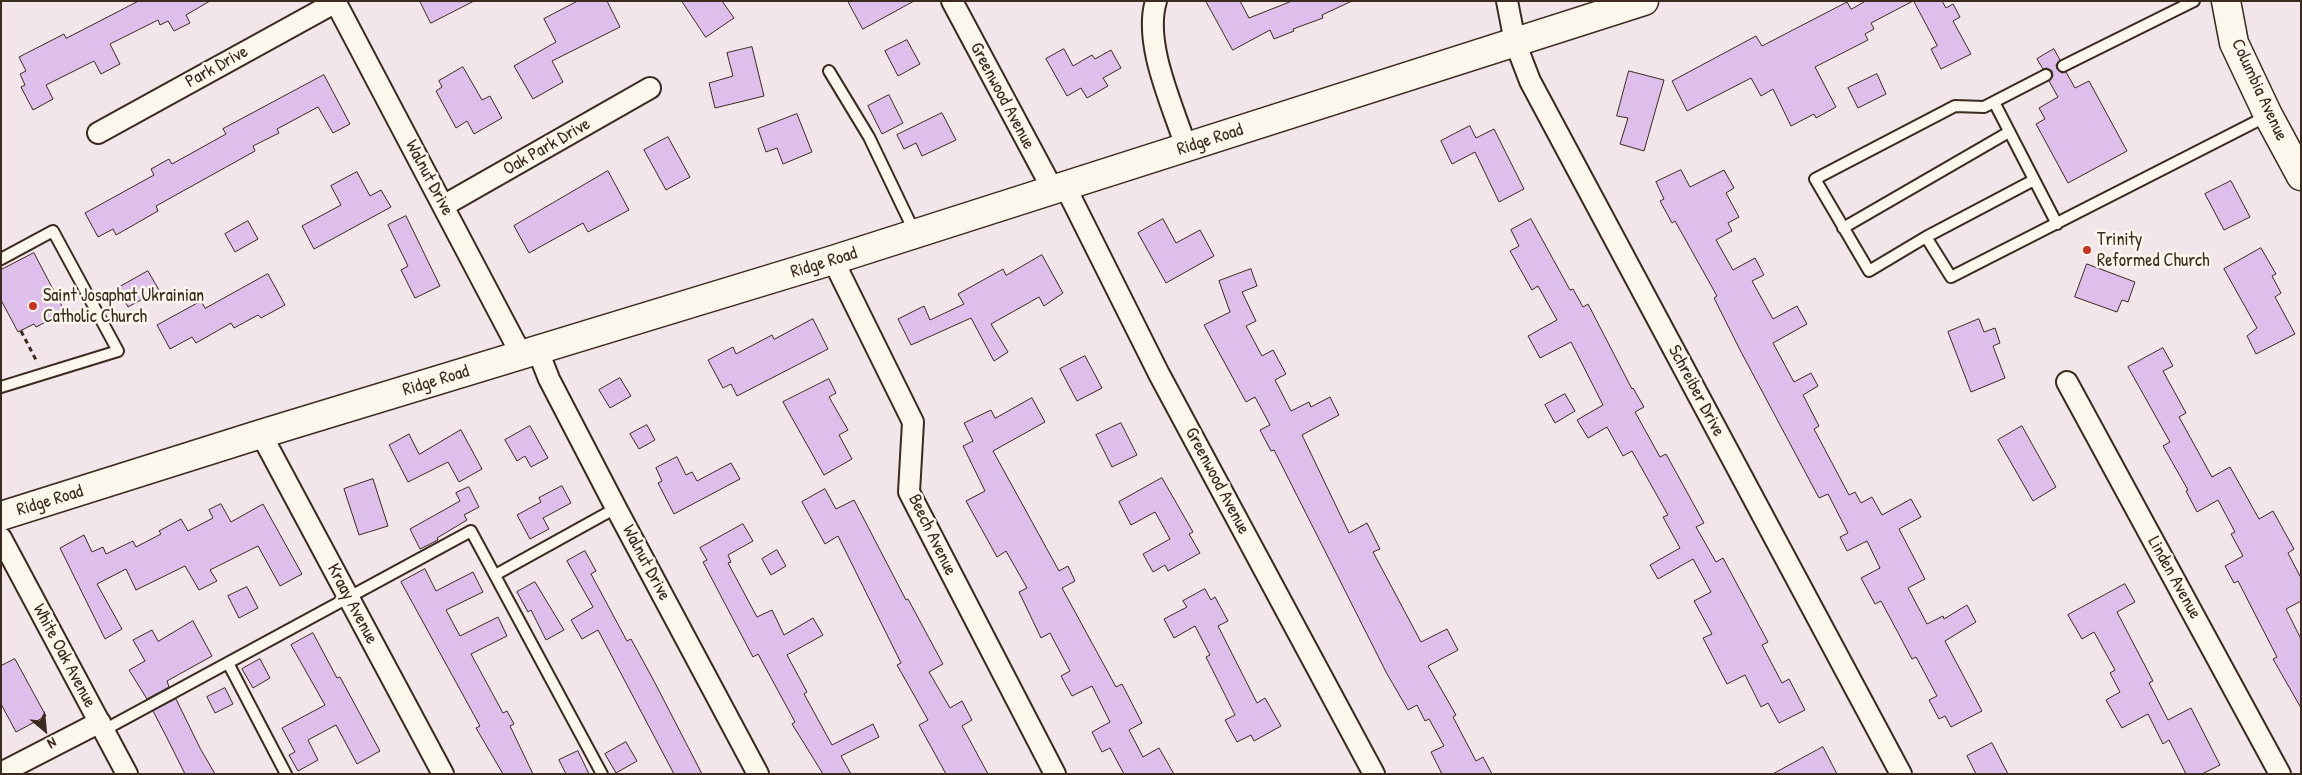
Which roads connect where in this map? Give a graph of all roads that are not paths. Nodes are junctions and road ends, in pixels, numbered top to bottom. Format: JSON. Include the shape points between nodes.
{"nodes":[{"id":1,"x":952,"y":1,"type":"edge"},
{"id":2,"x":1156,"y":1,"type":"edge"},
{"id":3,"x":1507,"y":1,"type":"edge"},
{"id":4,"x":1644,"y":1,"type":"edge"},
{"id":5,"x":2194,"y":1,"type":"edge"},
{"id":6,"x":2226,"y":1,"type":"edge"},
{"id":7,"x":336,"y":2,"type":"edge"},
{"id":8,"x":1515,"y":42,"type":"junction"},
{"id":9,"x":2062,"y":66,"type":"dead end"},
{"id":10,"x":829,"y":71,"type":"dead end"},
{"id":11,"x":2046,"y":75,"type":"dead end"},
{"id":12,"x":650,"y":88,"type":"dead end"},
{"id":13,"x":1994,"y":102,"type":"junction"},
{"id":14,"x":2268,"y":115,"type":"junction"},
{"id":15,"x":2009,"y":132,"type":"junction"},
{"id":16,"x":98,"y":133,"type":"dead end"},
{"id":17,"x":1186,"y":147,"type":"junction"},
{"id":18,"x":2301,"y":176,"type":"edge"},
{"id":19,"x":2034,"y":180,"type":"junction"},
{"id":20,"x":1059,"y":188,"type":"junction"},
{"id":21,"x":443,"y":206,"type":"junction"},
{"id":22,"x":2057,"y":224,"type":"junction"},
{"id":23,"x":1843,"y":228,"type":"junction"},
{"id":24,"x":915,"y":234,"type":"junction"},
{"id":25,"x":1926,"y":237,"type":"junction"},
{"id":26,"x":1,"y":259,"type":"edge"},
{"id":27,"x":834,"y":260,"type":"junction"},
{"id":28,"x":530,"y":353,"type":"junction"},
{"id":29,"x":2067,"y":382,"type":"dead end"},
{"id":30,"x":1,"y":387,"type":"edge"},
{"id":31,"x":260,"y":434,"type":"junction"},
{"id":32,"x":616,"y":508,"type":"junction"},
{"id":33,"x":1,"y":516,"type":"edge"},
{"id":34,"x":1,"y":538,"type":"edge"},
{"id":35,"x":495,"y":575,"type":"junction"},
{"id":36,"x":349,"y":597,"type":"junction"},
{"id":37,"x":228,"y":663,"type":"junction"},
{"id":38,"x":102,"y":726,"type":"junction"},
{"id":39,"x":1,"y":773,"type":"edge"},
{"id":40,"x":127,"y":774,"type":"edge"},
{"id":41,"x":286,"y":774,"type":"edge"},
{"id":42,"x":443,"y":774,"type":"edge"},
{"id":43,"x":602,"y":774,"type":"edge"},
{"id":44,"x":758,"y":774,"type":"edge"},
{"id":45,"x":1055,"y":774,"type":"edge"},
{"id":46,"x":1374,"y":774,"type":"edge"},
{"id":47,"x":1901,"y":774,"type":"edge"},
{"id":48,"x":2280,"y":774,"type":"edge"}],
"edges":[{"from":1,"to":20,"type":"street","name":"Greenwood Avenue"},
{"from":2,"to":17,"type":"street","via":[[1155,50]]},
{"from":3,"to":8,"type":"street","name":"Schreiber Drive"},
{"from":4,"to":8,"type":"main road","name":"Ridge Road"},
{"from":5,"to":9,"type":"lane"},
{"from":6,"to":14,"type":"main road","name":"Columbia Avenue","via":[[2234,43]]},
{"from":7,"to":16,"type":"street","name":"Park Drive"},
{"from":7,"to":21,"type":"street","name":"Walnut Drive"},
{"from":8,"to":17,"type":"main road","name":"Ridge Road"},
{"from":8,"to":47,"type":"street","name":"Schreiber Drive","via":[[1530,82]]},
{"from":10,"to":24,"type":"lane","via":[[869,137]]},
{"from":11,"to":13,"type":"lane"},
{"from":12,"to":21,"type":"street","name":"Oak Park Drive"},
{"from":13,"to":15,"type":"lane"},
{"from":13,"to":23,"type":"lane","via":[[1984,107],[1955,106],[1815,179]]},
{"from":14,"to":18,"type":"main road","name":"Columbia Avenue"},
{"from":14,"to":22,"type":"lane"},
{"from":15,"to":19,"type":"lane"},
{"from":15,"to":23,"type":"lane"},
{"from":17,"to":20,"type":"main road","name":"Ridge Road"},
{"from":19,"to":22,"type":"lane"},
{"from":19,"to":25,"type":"lane"},
{"from":20,"to":24,"type":"main road","name":"Ridge Road"},
{"from":20,"to":46,"type":"street","name":"Greenwood Avenue"},
{"from":21,"to":28,"type":"street","name":"Walnut Drive"},
{"from":22,"to":25,"type":"lane","via":[[1951,277]]},
{"from":23,"to":25,"type":"lane","via":[[1869,271]]},
{"from":24,"to":27,"type":"main road","name":"Ridge Road"},
{"from":26,"to":30,"type":"lane","via":[[53,231],[118,351]]},
{"from":27,"to":28,"type":"main road","name":"Ridge Road"},
{"from":27,"to":45,"type":"street","name":"Beech Avenue","via":[[913,422],[909,492]]},
{"from":28,"to":31,"type":"main road","name":"Ridge Road"},
{"from":28,"to":32,"type":"street","name":"Walnut Drive","via":[[550,379]]},
{"from":29,"to":48,"type":"street","name":"Linden Avenue"},
{"from":31,"to":33,"type":"main road","name":"Ridge Road"},
{"from":31,"to":36,"type":"street","name":"Kraay Avenue"},
{"from":32,"to":35,"type":"lane"},
{"from":32,"to":44,"type":"street","name":"Walnut Drive"},
{"from":34,"to":38,"type":"street","name":"White Oak Avenue"},
{"from":35,"to":36,"type":"lane","via":[[471,531]]},
{"from":35,"to":43,"type":"lane"},
{"from":36,"to":37,"type":"lane"},
{"from":36,"to":42,"type":"street","name":"Kraay Avenue"},
{"from":37,"to":38,"type":"lane"},
{"from":37,"to":41,"type":"lane"},
{"from":38,"to":39,"type":"street"},
{"from":38,"to":40,"type":"street","name":"White Oak Avenue"}]}
